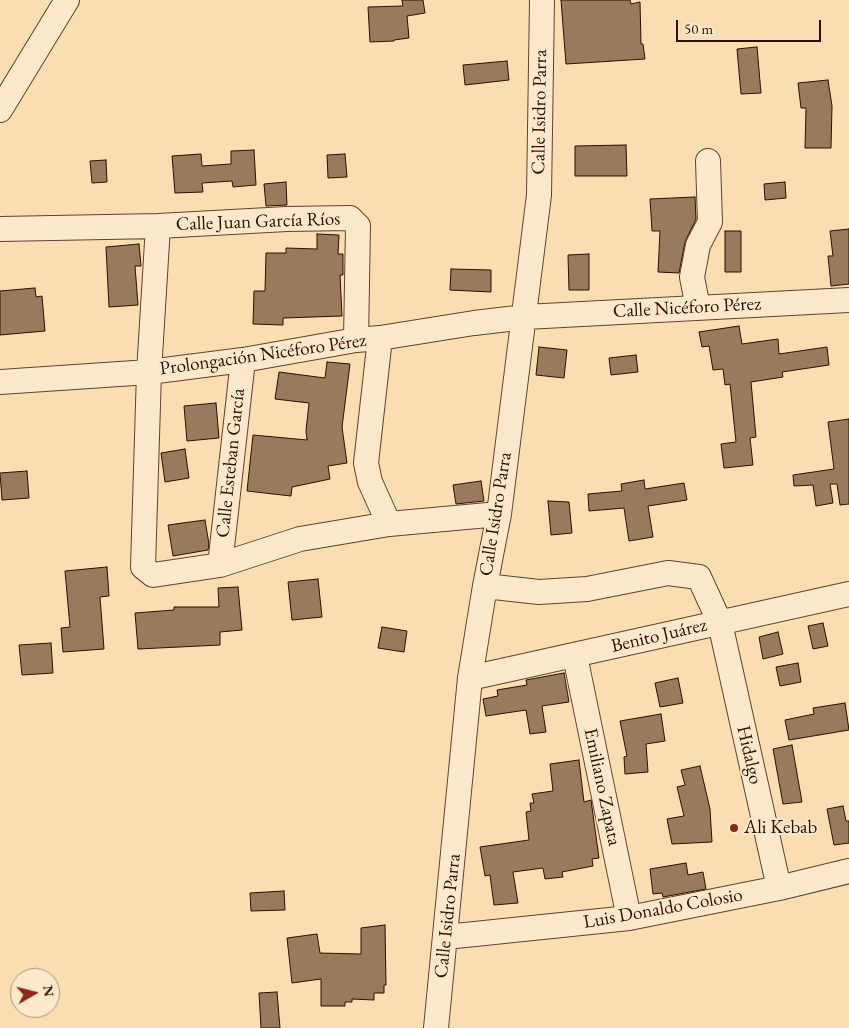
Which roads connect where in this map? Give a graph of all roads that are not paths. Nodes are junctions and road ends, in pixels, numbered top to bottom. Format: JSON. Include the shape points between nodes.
{"nodes":[{"id":1,"x":67,"y":0,"type":"edge"},
{"id":2,"x":542,"y":0,"type":"edge"},
{"id":3,"x":0,"y":110,"type":"edge"},
{"id":4,"x":708,"y":162,"type":"dead end"},
{"id":5,"x":158,"y":226,"type":"junction"},
{"id":6,"x":0,"y":229,"type":"edge"},
{"id":7,"x":849,"y":300,"type":"edge"},
{"id":8,"x":698,"y":308,"type":"junction"},
{"id":9,"x":525,"y":317,"type":"junction"},
{"id":10,"x":380,"y":338,"type":"junction"},
{"id":11,"x":356,"y":340,"type":"junction"},
{"id":12,"x":243,"y":360,"type":"junction"},
{"id":13,"x":149,"y":372,"type":"junction"},
{"id":14,"x":0,"y":382,"type":"edge"},
{"id":15,"x":498,"y":514,"type":"junction"},
{"id":16,"x":389,"y":524,"type":"junction"},
{"id":17,"x":220,"y":566,"type":"junction"},
{"id":18,"x":485,"y":586,"type":"junction"},
{"id":19,"x":849,"y":594,"type":"edge"},
{"id":20,"x":720,"y":622,"type":"junction"},
{"id":21,"x":575,"y":656,"type":"junction"},
{"id":22,"x":470,"y":678,"type":"junction"},
{"id":23,"x":849,"y":871,"type":"edge"},
{"id":24,"x":779,"y":888,"type":"junction"},
{"id":25,"x":629,"y":918,"type":"junction"},
{"id":26,"x":446,"y":937,"type":"junction"},
{"id":27,"x":436,"y":1028,"type":"edge"}],
"edges":[{"from":1,"to":3,"type":"street"},
{"from":2,"to":9,"type":"street","name":"Calle Isidro Parra","via":[[539,195]]},
{"from":4,"to":8,"type":"street","via":[[710,222],[698,245],[692,277]]},
{"from":5,"to":6,"type":"street"},
{"from":5,"to":11,"type":"street","name":"Calle Juan García Ríos","via":[[350,218],[358,226]]},
{"from":5,"to":13,"type":"street","name":"Calle Juan García Ríos"},
{"from":7,"to":8,"type":"street","name":"Calle Nicéforo Pérez"},
{"from":8,"to":9,"type":"street","name":"Calle Nicéforo Pérez"},
{"from":9,"to":10,"type":"street","name":"Prolongación Nicéforo Pérez"},
{"from":9,"to":15,"type":"street","name":"Calle Isidro Parra"},
{"from":10,"to":11,"type":"street","name":"Prolongación Nicéforo Pérez"},
{"from":10,"to":16,"type":"street","via":[[366,463],[370,482]]},
{"from":11,"to":12,"type":"street","name":"Prolongación Nicéforo Pérez"},
{"from":12,"to":13,"type":"street","name":"Prolongación Nicéforo Pérez"},
{"from":12,"to":17,"type":"street","name":"Calle Esteban García"},
{"from":13,"to":14,"type":"street","name":"Prolongación Nicéforo Pérez"},
{"from":13,"to":17,"type":"street","name":"Calle Juan García Ríos","via":[[143,567],[153,574]]},
{"from":15,"to":16,"type":"street"},
{"from":15,"to":18,"type":"street","name":"Calle Isidro Parra"},
{"from":16,"to":17,"type":"street","via":[[300,539]]},
{"from":18,"to":20,"type":"street","name":"Hidalgo","via":[[539,592],[587,589],[668,573],[699,577]]},
{"from":18,"to":22,"type":"street","name":"Calle Isidro Parra"},
{"from":19,"to":20,"type":"street","name":"Benito Juárez"},
{"from":20,"to":21,"type":"street","name":"Benito Juárez"},
{"from":20,"to":24,"type":"street","name":"Hidalgo"},
{"from":21,"to":22,"type":"street","name":"Benito Juárez"},
{"from":21,"to":25,"type":"street","name":"Emiliano Zapata"},
{"from":22,"to":26,"type":"street","name":"Calle Isidro Parra"},
{"from":23,"to":24,"type":"street","name":"Luis Donaldo Colosio"},
{"from":24,"to":25,"type":"street","name":"Luis Donaldo Colosio"},
{"from":25,"to":26,"type":"street","name":"Luis Donaldo Colosio"},
{"from":26,"to":27,"type":"street","name":"Calle Isidro Parra"}]}
